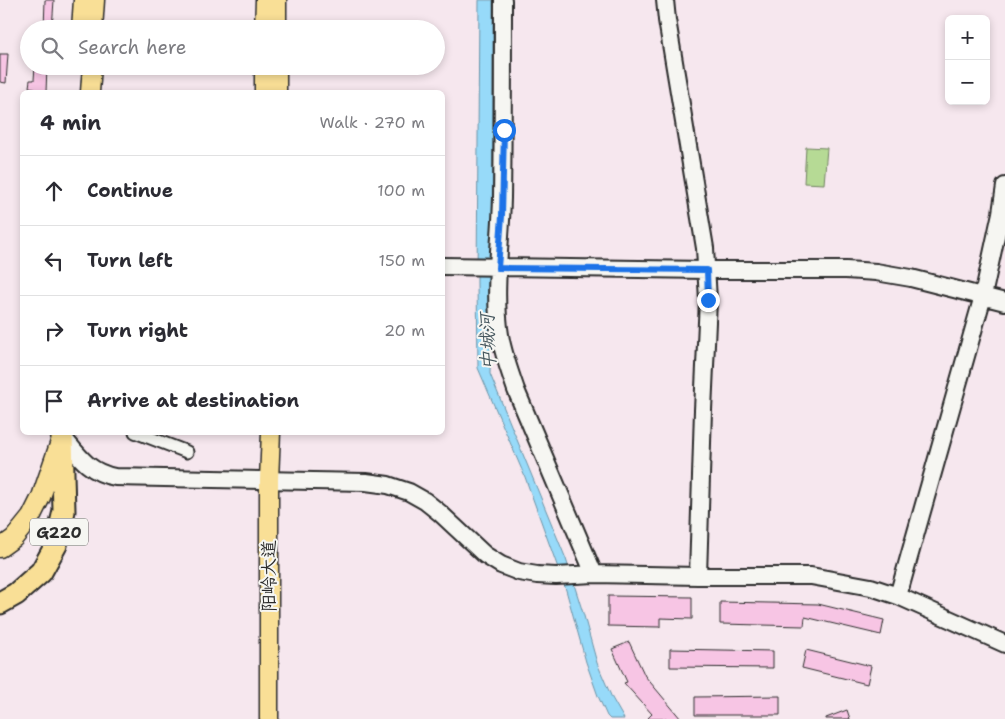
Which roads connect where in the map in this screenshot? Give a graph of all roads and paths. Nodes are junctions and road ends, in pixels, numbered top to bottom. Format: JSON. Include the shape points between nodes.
{"nodes":[{"id":1,"x":82,"y":0,"type":"edge"},
{"id":2,"x":95,"y":0,"type":"edge"},
{"id":3,"x":265,"y":0,"type":"edge"},
{"id":4,"x":277,"y":0,"type":"edge"},
{"id":5,"x":502,"y":0,"type":"edge"},
{"id":6,"x":665,"y":0,"type":"edge"},
{"id":7,"x":81,"y":20,"type":"edge"},
{"id":8,"x":94,"y":20,"type":"edge"},
{"id":9,"x":264,"y":20,"type":"edge"},
{"id":10,"x":277,"y":20,"type":"edge"},
{"id":11,"x":79,"y":75,"type":"edge"},
{"id":12,"x":91,"y":75,"type":"edge"},
{"id":13,"x":264,"y":75,"type":"edge"},
{"id":14,"x":278,"y":75,"type":"edge"},
{"id":15,"x":78,"y":90,"type":"edge"},
{"id":16,"x":90,"y":90,"type":"edge"},
{"id":17,"x":264,"y":90,"type":"edge"},
{"id":18,"x":278,"y":90,"type":"edge"},
{"id":19,"x":1005,"y":186,"type":"edge"},
{"id":20,"x":445,"y":266,"type":"edge"},
{"id":21,"x":498,"y":268,"type":"junction"},
{"id":22,"x":707,"y":270,"type":"junction"},
{"id":23,"x":982,"y":296,"type":"junction"},
{"id":24,"x":1005,"y":302,"type":"edge"},
{"id":25,"x":62,"y":435,"type":"edge"},
{"id":26,"x":62,"y":435,"type":"edge"},
{"id":27,"x":62,"y":435,"type":"edge"},
{"id":28,"x":63,"y":435,"type":"edge"},
{"id":29,"x":143,"y":435,"type":"edge"},
{"id":30,"x":259,"y":435,"type":"edge"},
{"id":31,"x":271,"y":435,"type":"edge"},
{"id":32,"x":187,"y":452,"type":"dead end"},
{"id":33,"x":264,"y":480,"type":"junction"},
{"id":34,"x":0,"y":548,"type":"edge"},
{"id":35,"x":594,"y":574,"type":"junction"},
{"id":36,"x":698,"y":576,"type":"junction"},
{"id":37,"x":0,"y":590,"type":"edge"},
{"id":38,"x":898,"y":596,"type":"junction"},
{"id":39,"x":0,"y":603,"type":"edge"},
{"id":40,"x":1005,"y":644,"type":"edge"},
{"id":41,"x":258,"y":719,"type":"edge"},
{"id":42,"x":269,"y":719,"type":"edge"}],
"edges":[{"from":1,"to":7,"type":"main road"},
{"from":2,"to":8,"type":"main road"},
{"from":3,"to":9,"type":"main road"},
{"from":4,"to":10,"type":"main road"},
{"from":5,"to":21,"type":"street","via":[[504,130]]},
{"from":6,"to":22,"type":"street"},
{"from":11,"to":15,"type":"main road"},
{"from":12,"to":16,"type":"main road"},
{"from":13,"to":17,"type":"main road"},
{"from":14,"to":18,"type":"main road"},
{"from":19,"to":23,"type":"street"},
{"from":20,"to":21,"type":"street"},
{"from":21,"to":22,"type":"street"},
{"from":21,"to":35,"type":"street","via":[[500,336],[508,367]]},
{"from":22,"to":23,"type":"street","via":[[876,272]]},
{"from":22,"to":36,"type":"street"},
{"from":23,"to":24,"type":"street"},
{"from":23,"to":38,"type":"street"},
{"from":25,"to":34,"type":"main road","via":[[31,517],[14,538]]},
{"from":26,"to":37,"type":"highway","number":"G220","via":[[46,541],[33,563]]},
{"from":27,"to":39,"type":"highway","number":"G220","via":[[64,511],[56,545],[41,572]]},
{"from":28,"to":33,"type":"street","via":[[82,460],[105,475]]},
{"from":29,"to":32,"type":"street"},
{"from":30,"to":33,"type":"main road","name":"阳岭大道"},
{"from":31,"to":33,"type":"main road","name":"阳岭大道"},
{"from":33,"to":35,"type":"street","via":[[366,482],[388,486],[425,501],[485,555],[501,565],[537,575]]},
{"from":33,"to":41,"type":"main road","name":"阳岭大道"},
{"from":33,"to":42,"type":"main road","name":"阳岭大道"},
{"from":35,"to":36,"type":"street"},
{"from":36,"to":38,"type":"street","via":[[812,576],[871,587]]},
{"from":38,"to":40,"type":"street"}]}
